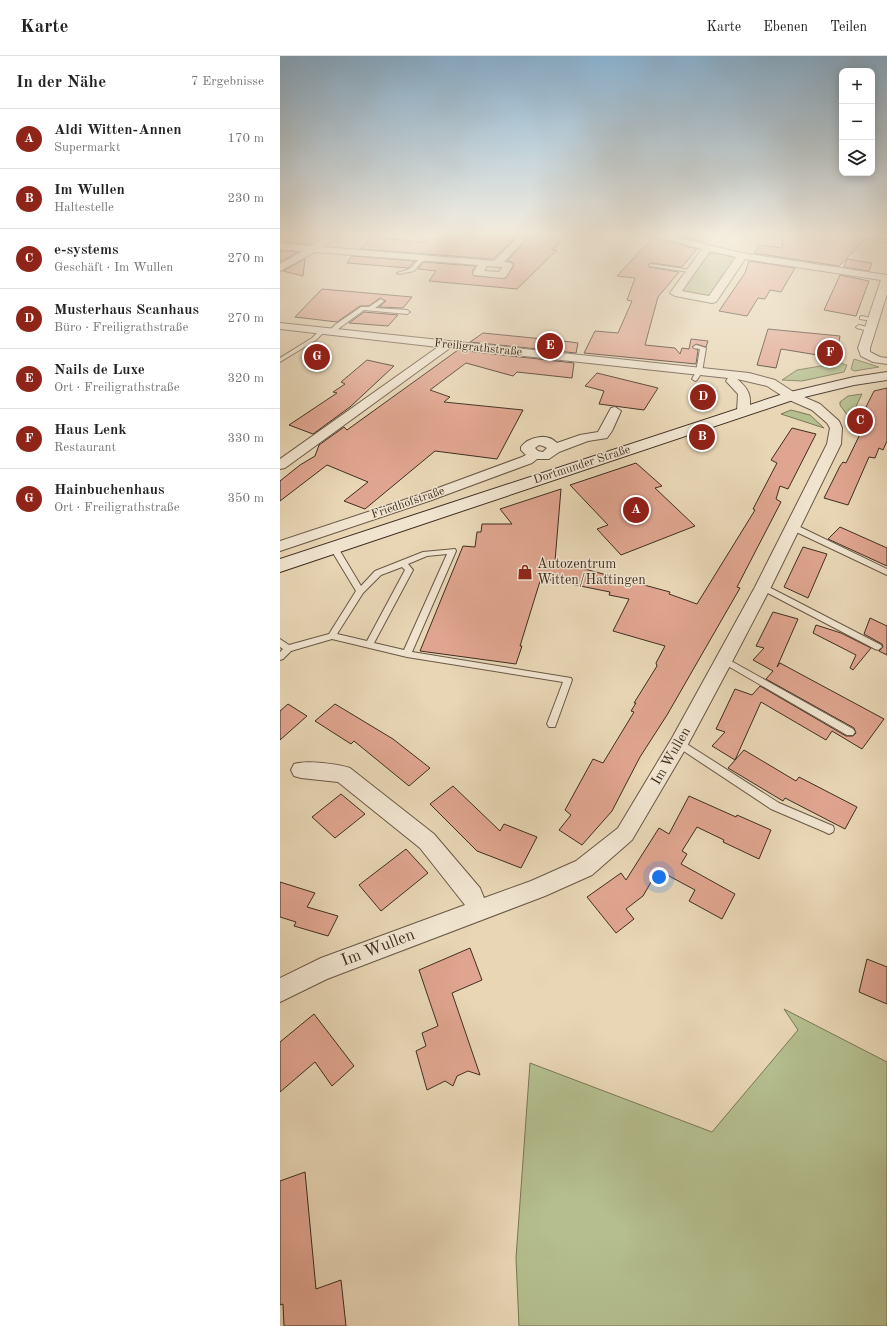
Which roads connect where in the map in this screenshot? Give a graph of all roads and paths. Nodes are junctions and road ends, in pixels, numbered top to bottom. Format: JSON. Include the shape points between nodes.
{"nodes":[{"id":1,"x":687,"y":295,"type":"edge"},
{"id":2,"x":715,"y":295,"type":"edge"},
{"id":3,"x":878,"y":295,"type":"edge"},
{"id":4,"x":381,"y":301,"type":"dead end"},
{"id":5,"x":370,"y":309,"type":"junction"},
{"id":6,"x":348,"y":311,"type":"dead end"},
{"id":7,"x":407,"y":312,"type":"dead end"},
{"id":8,"x":282,"y":327,"type":"edge"},
{"id":9,"x":327,"y":331,"type":"junction"},
{"id":10,"x":447,"y":345,"type":"junction"},
{"id":11,"x":696,"y":347,"type":"dead end"},
{"id":12,"x":280,"y":360,"type":"edge"},
{"id":13,"x":887,"y":362,"type":"edge"},
{"id":14,"x":697,"y":375,"type":"junction"},
{"id":15,"x":887,"y":376,"type":"edge"},
{"id":16,"x":732,"y":381,"type":"junction"},
{"id":17,"x":791,"y":396,"type":"junction"},
{"id":18,"x":615,"y":411,"type":"dead end"},
{"id":19,"x":742,"y":411,"type":"junction"},
{"id":20,"x":280,"y":465,"type":"edge"},
{"id":21,"x":793,"y":527,"type":"junction"},
{"id":22,"x":280,"y":546,"type":"edge"},
{"id":23,"x":334,"y":548,"type":"junction"},
{"id":24,"x":403,"y":563,"type":"junction"},
{"id":25,"x":280,"y":566,"type":"edge"},
{"id":26,"x":887,"y":572,"type":"edge"},
{"id":27,"x":763,"y":587,"type":"junction"},
{"id":28,"x":360,"y":591,"type":"junction"},
{"id":29,"x":332,"y":636,"type":"junction"},
{"id":30,"x":280,"y":642,"type":"edge"},
{"id":31,"x":369,"y":645,"type":"junction"},
{"id":32,"x":878,"y":647,"type":"dead end"},
{"id":33,"x":288,"y":649,"type":"junction"},
{"id":34,"x":407,"y":654,"type":"junction"},
{"id":35,"x":280,"y":658,"type":"edge"},
{"id":36,"x":724,"y":660,"type":"junction"},
{"id":37,"x":552,"y":724,"type":"dead end"},
{"id":38,"x":850,"y":732,"type":"dead end"},
{"id":39,"x":680,"y":743,"type":"junction"},
{"id":40,"x":301,"y":770,"type":"dead end"},
{"id":41,"x":829,"y":829,"type":"dead end"},
{"id":42,"x":478,"y":910,"type":"junction"},
{"id":43,"x":280,"y":990,"type":"edge"}],
"edges":[{"from":1,"to":2,"type":"street","via":[[712,300]]},
{"from":3,"to":13,"type":"street","via":[[866,323],[864,348],[865,354]]},
{"from":4,"to":5,"type":"lane"},
{"from":5,"to":7,"type":"lane"},
{"from":5,"to":9,"type":"lane","via":[[363,308]]},
{"from":6,"to":9,"type":"lane"},
{"from":8,"to":9,"type":"street","name":"Freiligrathstraße"},
{"from":9,"to":10,"type":"street","name":"Freiligrathstraße"},
{"from":9,"to":12,"type":"lane"},
{"from":10,"to":14,"type":"street","name":"Freiligrathstraße"},
{"from":10,"to":20,"type":"street"},
{"from":11,"to":14,"type":"lane","via":[[703,348]]},
{"from":14,"to":16,"type":"street","name":"Freiligrathstraße"},
{"from":14,"to":17,"type":"street","name":"Freiligrathstraße","via":[[749,377],[771,384]]},
{"from":15,"to":17,"type":"main road","name":"Dortmunder Straße"},
{"from":16,"to":17,"type":"street","name":"Freiligrathstraße"},
{"from":16,"to":19,"type":"street","via":[[745,395]]},
{"from":17,"to":19,"type":"main road","name":"Dortmunder Straße"},
{"from":17,"to":21,"type":"street","name":"Im Wullen","via":[[816,407],[833,421],[836,428],[834,444]]},
{"from":18,"to":22,"type":"street","name":"Friedhofstraße","via":[[602,435],[554,449],[548,442],[534,442],[528,447],[534,455],[527,460]]},
{"from":19,"to":23,"type":"main road","name":"Dortmunder Straße"},
{"from":21,"to":26,"type":"lane"},
{"from":21,"to":27,"type":"street","name":"Im Wullen"},
{"from":23,"to":25,"type":"main road","name":"Dortmunder Straße"},
{"from":23,"to":28,"type":"lane"},
{"from":24,"to":28,"type":"lane","via":[[378,573]]},
{"from":24,"to":31,"type":"lane","via":[[408,570]]},
{"from":24,"to":34,"type":"lane","via":[[426,554],[452,551]]},
{"from":27,"to":32,"type":"lane"},
{"from":27,"to":36,"type":"street","name":"Im Wullen"},
{"from":28,"to":29,"type":"lane"},
{"from":29,"to":31,"type":"lane"},
{"from":29,"to":33,"type":"lane"},
{"from":30,"to":33,"type":"lane"},
{"from":31,"to":34,"type":"lane"},
{"from":33,"to":35,"type":"lane"},
{"from":34,"to":37,"type":"lane","via":[[568,680]]},
{"from":36,"to":38,"type":"lane"},
{"from":36,"to":39,"type":"street","name":"Im Wullen"},
{"from":39,"to":41,"type":"lane","via":[[775,806]]},
{"from":39,"to":42,"type":"street","name":"Im Wullen","via":[[625,834],[584,868],[537,889]]},
{"from":40,"to":42,"type":"street","via":[[343,774],[427,841],[472,895]]},
{"from":42,"to":43,"type":"street","name":"Im Wullen","via":[[321,970]]}]}
